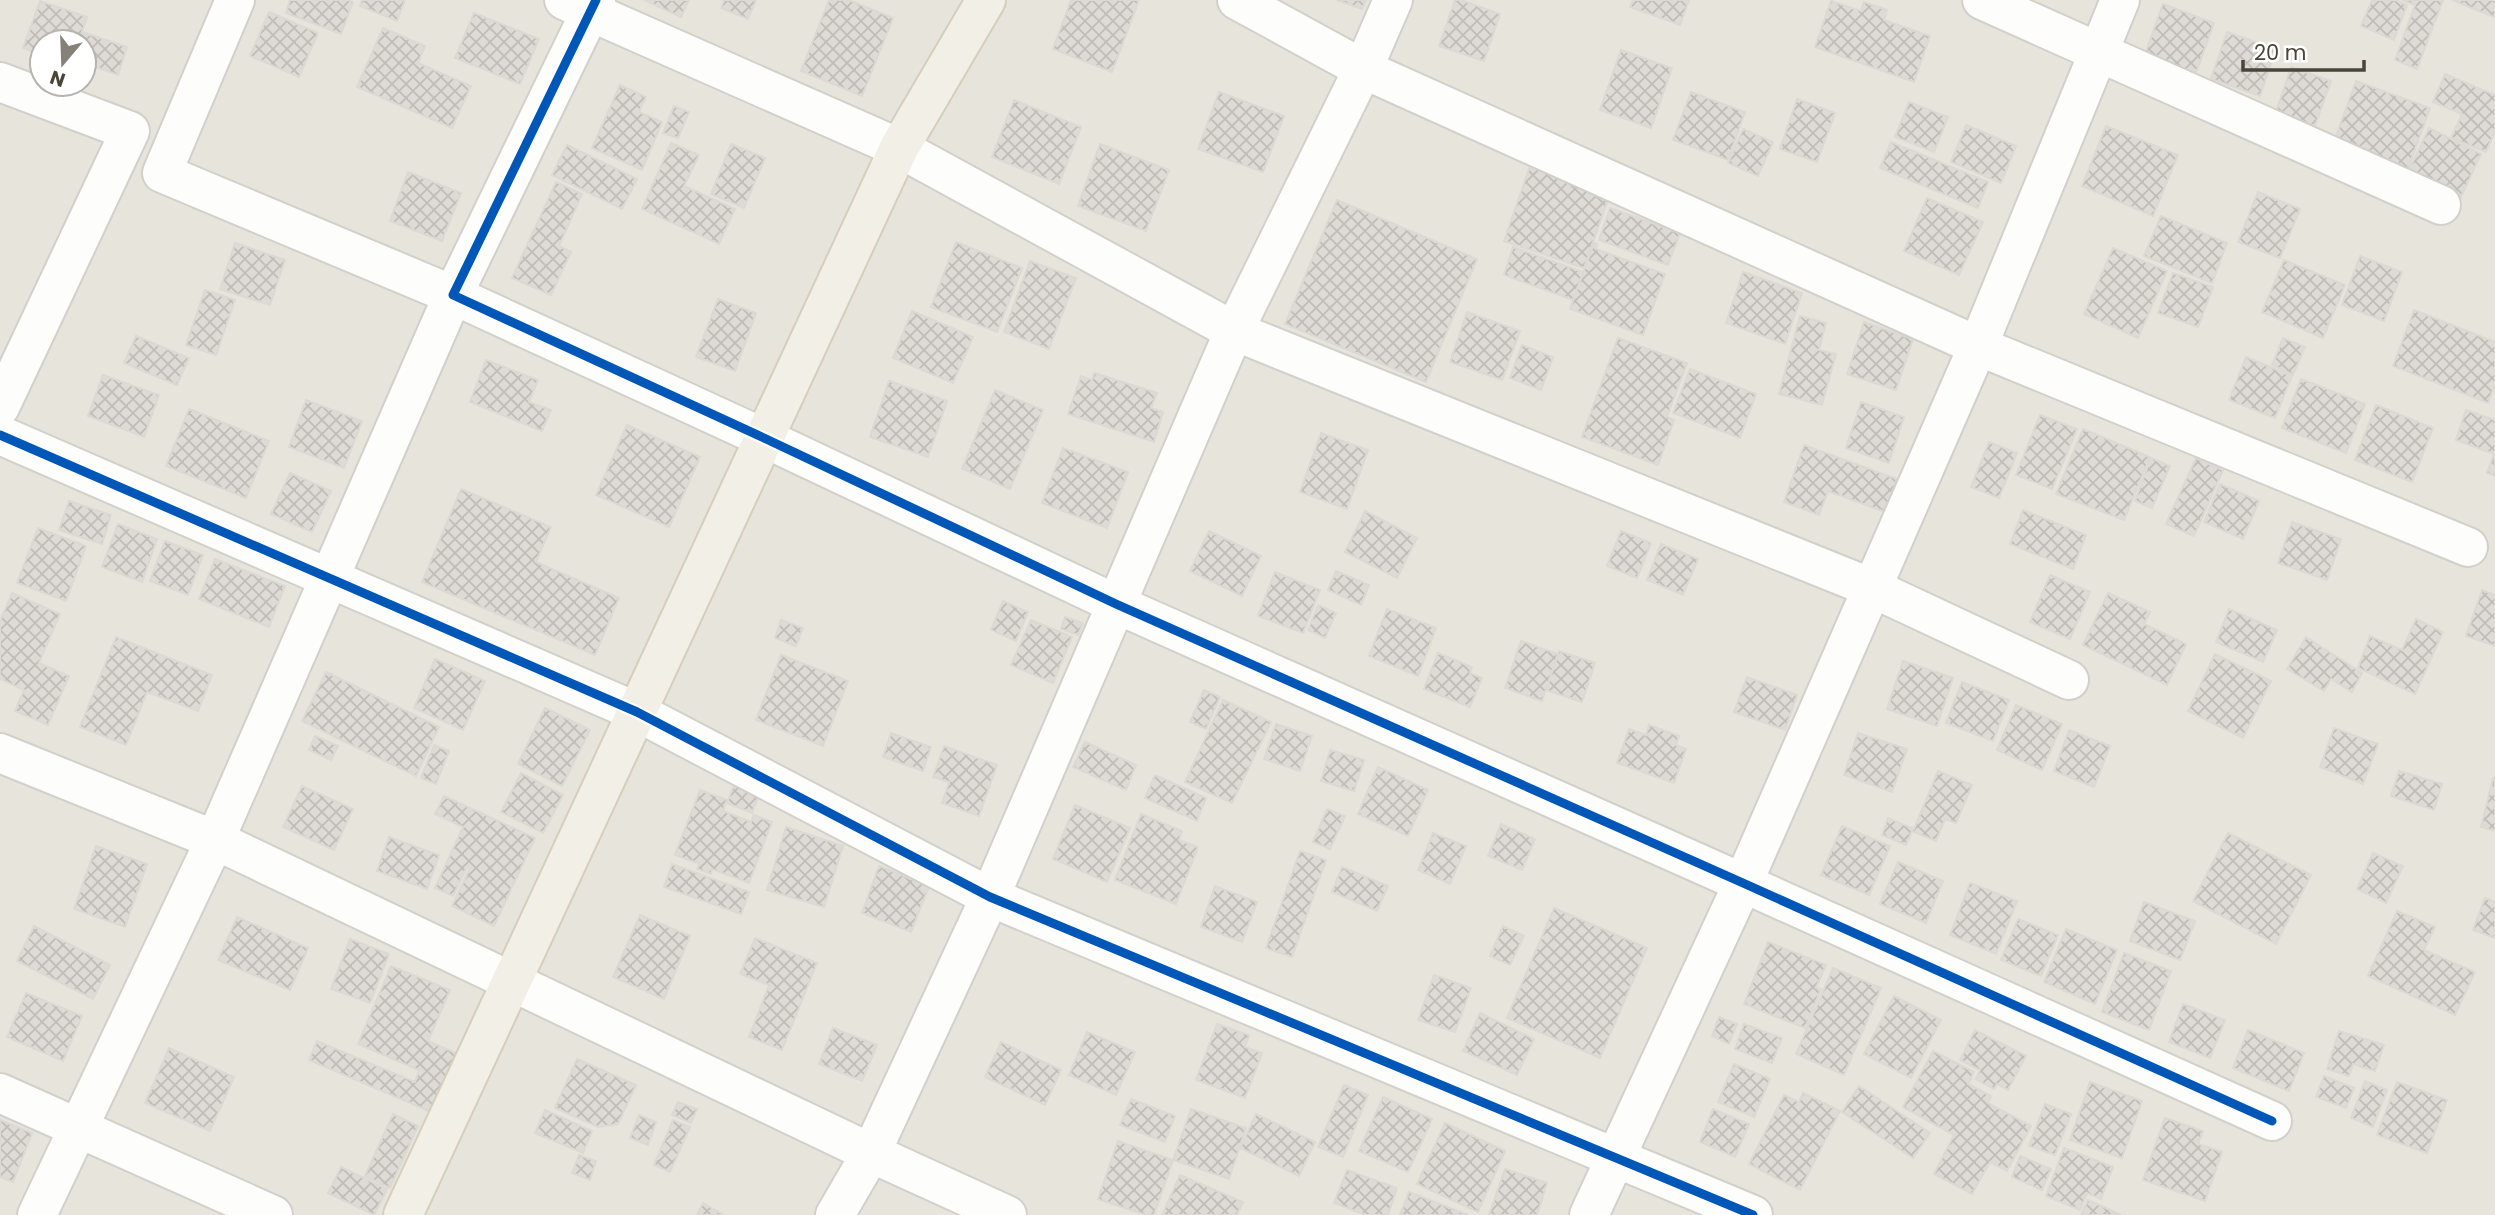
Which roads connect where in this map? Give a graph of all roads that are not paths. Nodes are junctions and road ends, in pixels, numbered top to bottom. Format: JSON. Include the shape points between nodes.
{"nodes":[{"id":1,"x":235,"y":0,"type":"edge"},
{"id":2,"x":986,"y":0,"type":"edge"},
{"id":3,"x":1237,"y":0,"type":"edge"},
{"id":4,"x":1393,"y":0,"type":"edge"},
{"id":5,"x":1982,"y":0,"type":"edge"},
{"id":6,"x":2120,"y":0,"type":"edge"},
{"id":7,"x":584,"y":4,"type":"edge"},
{"id":8,"x":2099,"y":52,"type":"junction"},
{"id":9,"x":1363,"y":69,"type":"junction"},
{"id":10,"x":0,"y":82,"type":"edge"},
{"id":11,"x":900,"y":148,"type":"junction"},
{"id":12,"x":119,"y":156,"type":"junction"},
{"id":13,"x":162,"y":173,"type":"junction"},
{"id":14,"x":2441,"y":205,"type":"dead end"},
{"id":15,"x":453,"y":296,"type":"junction"},
{"id":16,"x":1234,"y":331,"type":"junction"},
{"id":17,"x":1978,"y":346,"type":"junction"},
{"id":18,"x":0,"y":407,"type":"edge"},
{"id":19,"x":0,"y":435,"type":"edge"},
{"id":20,"x":764,"y":438,"type":"junction"},
{"id":21,"x":2468,"y":547,"type":"dead end"},
{"id":22,"x":330,"y":578,"type":"junction"},
{"id":23,"x":1872,"y":588,"type":"junction"},
{"id":24,"x":1116,"y":604,"type":"junction"},
{"id":25,"x":2069,"y":680,"type":"dead end"},
{"id":26,"x":637,"y":712,"type":"junction"},
{"id":27,"x":0,"y":753,"type":"edge"},
{"id":28,"x":215,"y":840,"type":"junction"},
{"id":29,"x":1744,"y":883,"type":"junction"},
{"id":30,"x":990,"y":897,"type":"junction"},
{"id":31,"x":512,"y":981,"type":"junction"},
{"id":32,"x":0,"y":1093,"type":"edge"},
{"id":33,"x":2272,"y":1121,"type":"dead end"},
{"id":34,"x":79,"y":1128,"type":"junction"},
{"id":35,"x":871,"y":1153,"type":"junction"},
{"id":36,"x":1616,"y":1157,"type":"junction"},
{"id":37,"x":37,"y":1215,"type":"edge"},
{"id":38,"x":272,"y":1215,"type":"edge"},
{"id":39,"x":403,"y":1215,"type":"edge"},
{"id":40,"x":835,"y":1215,"type":"edge"},
{"id":41,"x":1007,"y":1215,"type":"edge"},
{"id":42,"x":1589,"y":1215,"type":"edge"},
{"id":43,"x":1753,"y":1215,"type":"edge"}],
"edges":[{"from":1,"to":13,"type":"street"},
{"from":2,"to":11,"type":"main road"},
{"from":3,"to":9,"type":"street"},
{"from":4,"to":9,"type":"street"},
{"from":5,"to":8,"type":"street"},
{"from":6,"to":8,"type":"street"},
{"from":7,"to":11,"type":"street"},
{"from":7,"to":15,"type":"street"},
{"from":8,"to":14,"type":"street"},
{"from":8,"to":17,"type":"street"},
{"from":9,"to":16,"type":"street"},
{"from":9,"to":17,"type":"street"},
{"from":10,"to":12,"type":"street","via":[[131,131]]},
{"from":11,"to":16,"type":"street"},
{"from":11,"to":20,"type":"main road"},
{"from":12,"to":13,"type":"street"},
{"from":12,"to":18,"type":"street"},
{"from":13,"to":15,"type":"street"},
{"from":15,"to":20,"type":"street"},
{"from":15,"to":22,"type":"street"},
{"from":16,"to":23,"type":"street"},
{"from":16,"to":24,"type":"street"},
{"from":17,"to":21,"type":"street"},
{"from":17,"to":23,"type":"street"},
{"from":19,"to":22,"type":"street"},
{"from":20,"to":24,"type":"street"},
{"from":20,"to":26,"type":"main road"},
{"from":22,"to":26,"type":"street"},
{"from":22,"to":28,"type":"street"},
{"from":23,"to":25,"type":"street"},
{"from":23,"to":29,"type":"street"},
{"from":24,"to":29,"type":"street"},
{"from":24,"to":30,"type":"street"},
{"from":26,"to":30,"type":"street"},
{"from":26,"to":31,"type":"main road"},
{"from":27,"to":28,"type":"street"},
{"from":28,"to":31,"type":"street"},
{"from":28,"to":34,"type":"street"},
{"from":29,"to":33,"type":"street"},
{"from":29,"to":36,"type":"street"},
{"from":30,"to":35,"type":"street"},
{"from":30,"to":36,"type":"street"},
{"from":31,"to":35,"type":"street"},
{"from":31,"to":39,"type":"main road"},
{"from":32,"to":34,"type":"street"},
{"from":34,"to":37,"type":"street"},
{"from":34,"to":38,"type":"street"},
{"from":35,"to":40,"type":"street"},
{"from":35,"to":41,"type":"street"},
{"from":36,"to":42,"type":"street"},
{"from":36,"to":43,"type":"street"}]}
